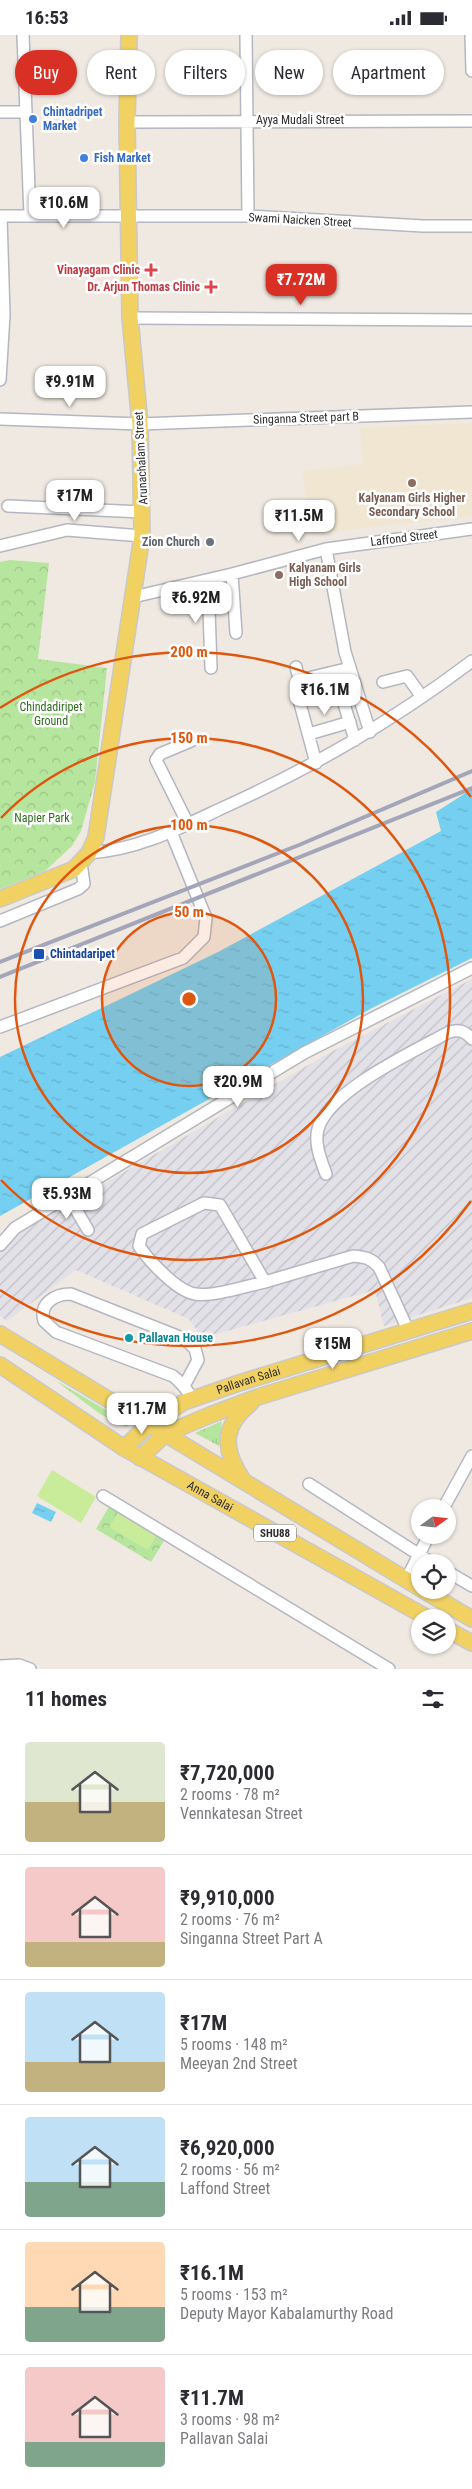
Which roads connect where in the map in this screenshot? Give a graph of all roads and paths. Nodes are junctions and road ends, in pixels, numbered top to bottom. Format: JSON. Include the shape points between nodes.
{"nodes":[{"id":1,"x":23,"y":35,"type":"edge"},
{"id":2,"x":129,"y":35,"type":"edge"},
{"id":3,"x":246,"y":35,"type":"edge"},
{"id":4,"x":471,"y":35,"type":"edge"},
{"id":5,"x":472,"y":71,"type":"edge"},
{"id":6,"x":25,"y":112,"type":"junction"},
{"id":7,"x":0,"y":113,"type":"edge"},
{"id":8,"x":248,"y":120,"type":"junction"},
{"id":9,"x":472,"y":121,"type":"edge"},
{"id":10,"x":127,"y":122,"type":"junction"},
{"id":11,"x":1,"y":216,"type":"edge"},
{"id":12,"x":30,"y":216,"type":"junction"},
{"id":13,"x":129,"y":217,"type":"junction"},
{"id":14,"x":248,"y":217,"type":"junction"},
{"id":15,"x":472,"y":226,"type":"edge"},
{"id":16,"x":2,"y":315,"type":"edge"},
{"id":17,"x":130,"y":318,"type":"junction"},
{"id":18,"x":472,"y":320,"type":"edge"},
{"id":19,"x":0,"y":380,"type":"edge"},
{"id":20,"x":472,"y":412,"type":"edge"},
{"id":21,"x":0,"y":419,"type":"edge"},
{"id":22,"x":140,"y":424,"type":"junction"},
{"id":23,"x":8,"y":506,"type":"dead end"},
{"id":24,"x":143,"y":512,"type":"junction"},
{"id":25,"x":472,"y":529,"type":"edge"},
{"id":26,"x":142,"y":536,"type":"junction"},
{"id":27,"x":0,"y":546,"type":"edge"},
{"id":28,"x":326,"y":549,"type":"junction"},
{"id":29,"x":232,"y":574,"type":"junction"},
{"id":30,"x":208,"y":580,"type":"junction"},
{"id":31,"x":133,"y":597,"type":"junction"},
{"id":32,"x":236,"y":633,"type":"dead end"},
{"id":33,"x":472,"y":661,"type":"edge"},
{"id":34,"x":296,"y":667,"type":"dead end"},
{"id":35,"x":211,"y":668,"type":"dead end"},
{"id":36,"x":350,"y":668,"type":"junction"},
{"id":37,"x":383,"y":682,"type":"dead end"},
{"id":38,"x":422,"y":697,"type":"junction"},
{"id":39,"x":350,"y":722,"type":"junction"},
{"id":40,"x":370,"y":732,"type":"junction"},
{"id":41,"x":308,"y":734,"type":"junction"},
{"id":42,"x":356,"y":740,"type":"junction"},
{"id":43,"x":191,"y":741,"type":"dead end"},
{"id":44,"x":316,"y":763,"type":"junction"},
{"id":45,"x":188,"y":824,"type":"junction"},
{"id":46,"x":171,"y":832,"type":"junction"},
{"id":47,"x":81,"y":862,"type":"junction"},
{"id":48,"x":0,"y":899,"type":"edge"},
{"id":49,"x":0,"y":921,"type":"edge"},
{"id":50,"x":472,"y":968,"type":"edge"},
{"id":51,"x":0,"y":1027,"type":"edge"},
{"id":52,"x":472,"y":1039,"type":"edge"},
{"id":53,"x":326,"y":1174,"type":"dead end"},
{"id":54,"x":68,"y":1196,"type":"junction"},
{"id":55,"x":88,"y":1230,"type":"dead end"},
{"id":56,"x":0,"y":1245,"type":"edge"},
{"id":57,"x":264,"y":1282,"type":"junction"},
{"id":58,"x":472,"y":1311,"type":"edge"},
{"id":59,"x":472,"y":1331,"type":"edge"},
{"id":60,"x":409,"y":1332,"type":"junction"},
{"id":61,"x":0,"y":1334,"type":"edge"},
{"id":62,"x":0,"y":1365,"type":"edge"},
{"id":63,"x":184,"y":1386,"type":"junction"},
{"id":64,"x":258,"y":1397,"type":"junction"},
{"id":65,"x":193,"y":1399,"type":"junction"},
{"id":66,"x":148,"y":1425,"type":"junction"},
{"id":67,"x":165,"y":1434,"type":"junction"},
{"id":68,"x":124,"y":1448,"type":"junction"},
{"id":69,"x":472,"y":1456,"type":"edge"},
{"id":70,"x":140,"y":1458,"type":"junction"},
{"id":71,"x":309,"y":1484,"type":"dead end"},
{"id":72,"x":246,"y":1485,"type":"junction"},
{"id":73,"x":103,"y":1496,"type":"dead end"},
{"id":74,"x":448,"y":1499,"type":"edge"},
{"id":75,"x":424,"y":1544,"type":"edge"},
{"id":76,"x":418,"y":1554,"type":"joint"},
{"id":77,"x":411,"y":1569,"type":"edge"},
{"id":78,"x":456,"y":1577,"type":"edge"},
{"id":79,"x":406,"y":1580,"type":"junction"},
{"id":80,"x":411,"y":1583,"type":"edge"},
{"id":81,"x":472,"y":1587,"type":"edge"},
{"id":82,"x":438,"y":1599,"type":"edge"},
{"id":83,"x":412,"y":1609,"type":"edge"},
{"id":84,"x":472,"y":1619,"type":"edge"},
{"id":85,"x":456,"y":1634,"type":"edge"},
{"id":86,"x":472,"y":1643,"type":"edge"},
{"id":87,"x":0,"y":1667,"type":"edge"},
{"id":88,"x":30,"y":1669,"type":"edge"},
{"id":89,"x":389,"y":1669,"type":"edge"}],
"edges":[{"from":1,"to":6,"type":"street"},
{"from":2,"to":10,"type":"main road","name":"Arunachalam Street"},
{"from":3,"to":8,"type":"street"},
{"from":4,"to":5,"type":"street"},
{"from":6,"to":7,"type":"street"},
{"from":6,"to":12,"type":"street"},
{"from":8,"to":9,"type":"street","name":"Ayya Mudali Street"},
{"from":8,"to":10,"type":"street","name":"Ayya Mudali Street"},
{"from":8,"to":14,"type":"street"},
{"from":10,"to":13,"type":"main road","name":"Arunachalam Street"},
{"from":11,"to":12,"type":"street","name":"Swami Naicken Street"},
{"from":11,"to":16,"type":"street"},
{"from":12,"to":13,"type":"street","name":"Swami Naicken Street"},
{"from":13,"to":14,"type":"street","name":"Swami Naicken Street"},
{"from":13,"to":17,"type":"main road","name":"Arunachalam Street"},
{"from":14,"to":15,"type":"street","name":"Swami Naicken Street"},
{"from":16,"to":19,"type":"street"},
{"from":17,"to":18,"type":"street"},
{"from":17,"to":22,"type":"main road","name":"Arunachalam Street"},
{"from":20,"to":22,"type":"street","name":"Singanna Street part B"},
{"from":21,"to":22,"type":"street","name":"Singanna Street part B"},
{"from":22,"to":24,"type":"main road","name":"Arunachalam Street"},
{"from":23,"to":24,"type":"street"},
{"from":24,"to":26,"type":"main road","name":"Arunachalam Street"},
{"from":25,"to":28,"type":"street","name":"Laffond Street"},
{"from":26,"to":27,"type":"street","via":[[67,530]]},
{"from":26,"to":31,"type":"main road","name":"Arunachalam Street"},
{"from":28,"to":29,"type":"street","name":"Laffond Street"},
{"from":28,"to":36,"type":"street"},
{"from":29,"to":30,"type":"street","name":"Laffond Street"},
{"from":29,"to":32,"type":"street"},
{"from":30,"to":31,"type":"street","name":"Laffond Street"},
{"from":30,"to":35,"type":"street"},
{"from":31,"to":47,"type":"main road","name":"Arunachalam Street","via":[[96,837]]},
{"from":33,"to":38,"type":"street"},
{"from":34,"to":36,"type":"street","via":[[298,675],[304,679]]},
{"from":36,"to":40,"type":"street"},
{"from":37,"to":38,"type":"street","via":[[407,676]]},
{"from":38,"to":40,"type":"street"},
{"from":39,"to":41,"type":"street"},
{"from":39,"to":41,"type":"street","via":[[337,681],[300,689],[298,696]]},
{"from":39,"to":42,"type":"street"},
{"from":40,"to":42,"type":"street"},
{"from":41,"to":44,"type":"street"},
{"from":42,"to":44,"type":"street"},
{"from":43,"to":45,"type":"street","via":[[160,754],[156,760]]},
{"from":44,"to":45,"type":"street"},
{"from":45,"to":46,"type":"street"},
{"from":46,"to":47,"type":"street"},
{"from":46,"to":51,"type":"street","via":[[206,918],[204,937],[183,957]]},
{"from":47,"to":48,"type":"main road"},
{"from":47,"to":49,"type":"street","via":[[84,884],[78,889]]},
{"from":50,"to":54,"type":"street","via":[[304,1053]]},
{"from":52,"to":53,"type":"street","via":[[463,1031],[449,1032],[374,1074],[337,1101],[318,1129],[320,1156]]},
{"from":54,"to":55,"type":"street"},
{"from":54,"to":56,"type":"street","via":[[16,1228]]},
{"from":57,"to":57,"type":"street","via":[[220,1205],[204,1203],[142,1234],[139,1240],[144,1254],[187,1291],[202,1294]]},
{"from":57,"to":60,"type":"street","via":[[353,1256],[365,1257],[379,1267]]},
{"from":58,"to":60,"type":"main road","name":"Pallavan Salai"},
{"from":59,"to":64,"type":"main road","name":"Pallavan Salai"},
{"from":60,"to":65,"type":"main road","name":"Pallavan Salai"},
{"from":61,"to":66,"type":"main road","number":"SHU88"},
{"from":62,"to":68,"type":"main road","name":"Anna Salai","number":"SHU88"},
{"from":63,"to":63,"type":"street","via":[[162,1371],[56,1332],[44,1321],[43,1308],[57,1296],[70,1294],[184,1339],[195,1349],[198,1360]]},
{"from":63,"to":65,"type":"street"},
{"from":64,"to":67,"type":"main road","name":"Pallavan Salai"},
{"from":64,"to":72,"type":"main road","via":[[237,1414],[227,1441],[230,1461]]},
{"from":65,"to":66,"type":"main road","name":"Pallavan Salai"},
{"from":66,"to":67,"type":"main road","number":"SHU88"},
{"from":66,"to":68,"type":"main road","name":"Pallavan Salai"},
{"from":67,"to":70,"type":"main road","name":"Pallavan Salai"},
{"from":67,"to":72,"type":"main road","number":"SHU88"},
{"from":68,"to":70,"type":"main road","name":"Anna Salai","number":"SHU88"},
{"from":69,"to":74,"type":"street"},
{"from":70,"to":83,"type":"main road","name":"Anna Salai","number":"SHU88"},
{"from":71,"to":76,"type":"street"},
{"from":72,"to":79,"type":"main road","number":"SHU88"},
{"from":73,"to":89,"type":"street"},
{"from":75,"to":76,"type":"street"},
{"from":77,"to":79,"type":"street"},
{"from":78,"to":81,"type":"street"},
{"from":79,"to":80,"type":"main road","number":"SHU88"},
{"from":82,"to":84,"type":"main road","number":"SHU88"},
{"from":85,"to":86,"type":"main road"},
{"from":87,"to":88,"type":"street","via":[[19,1665]]}]}
